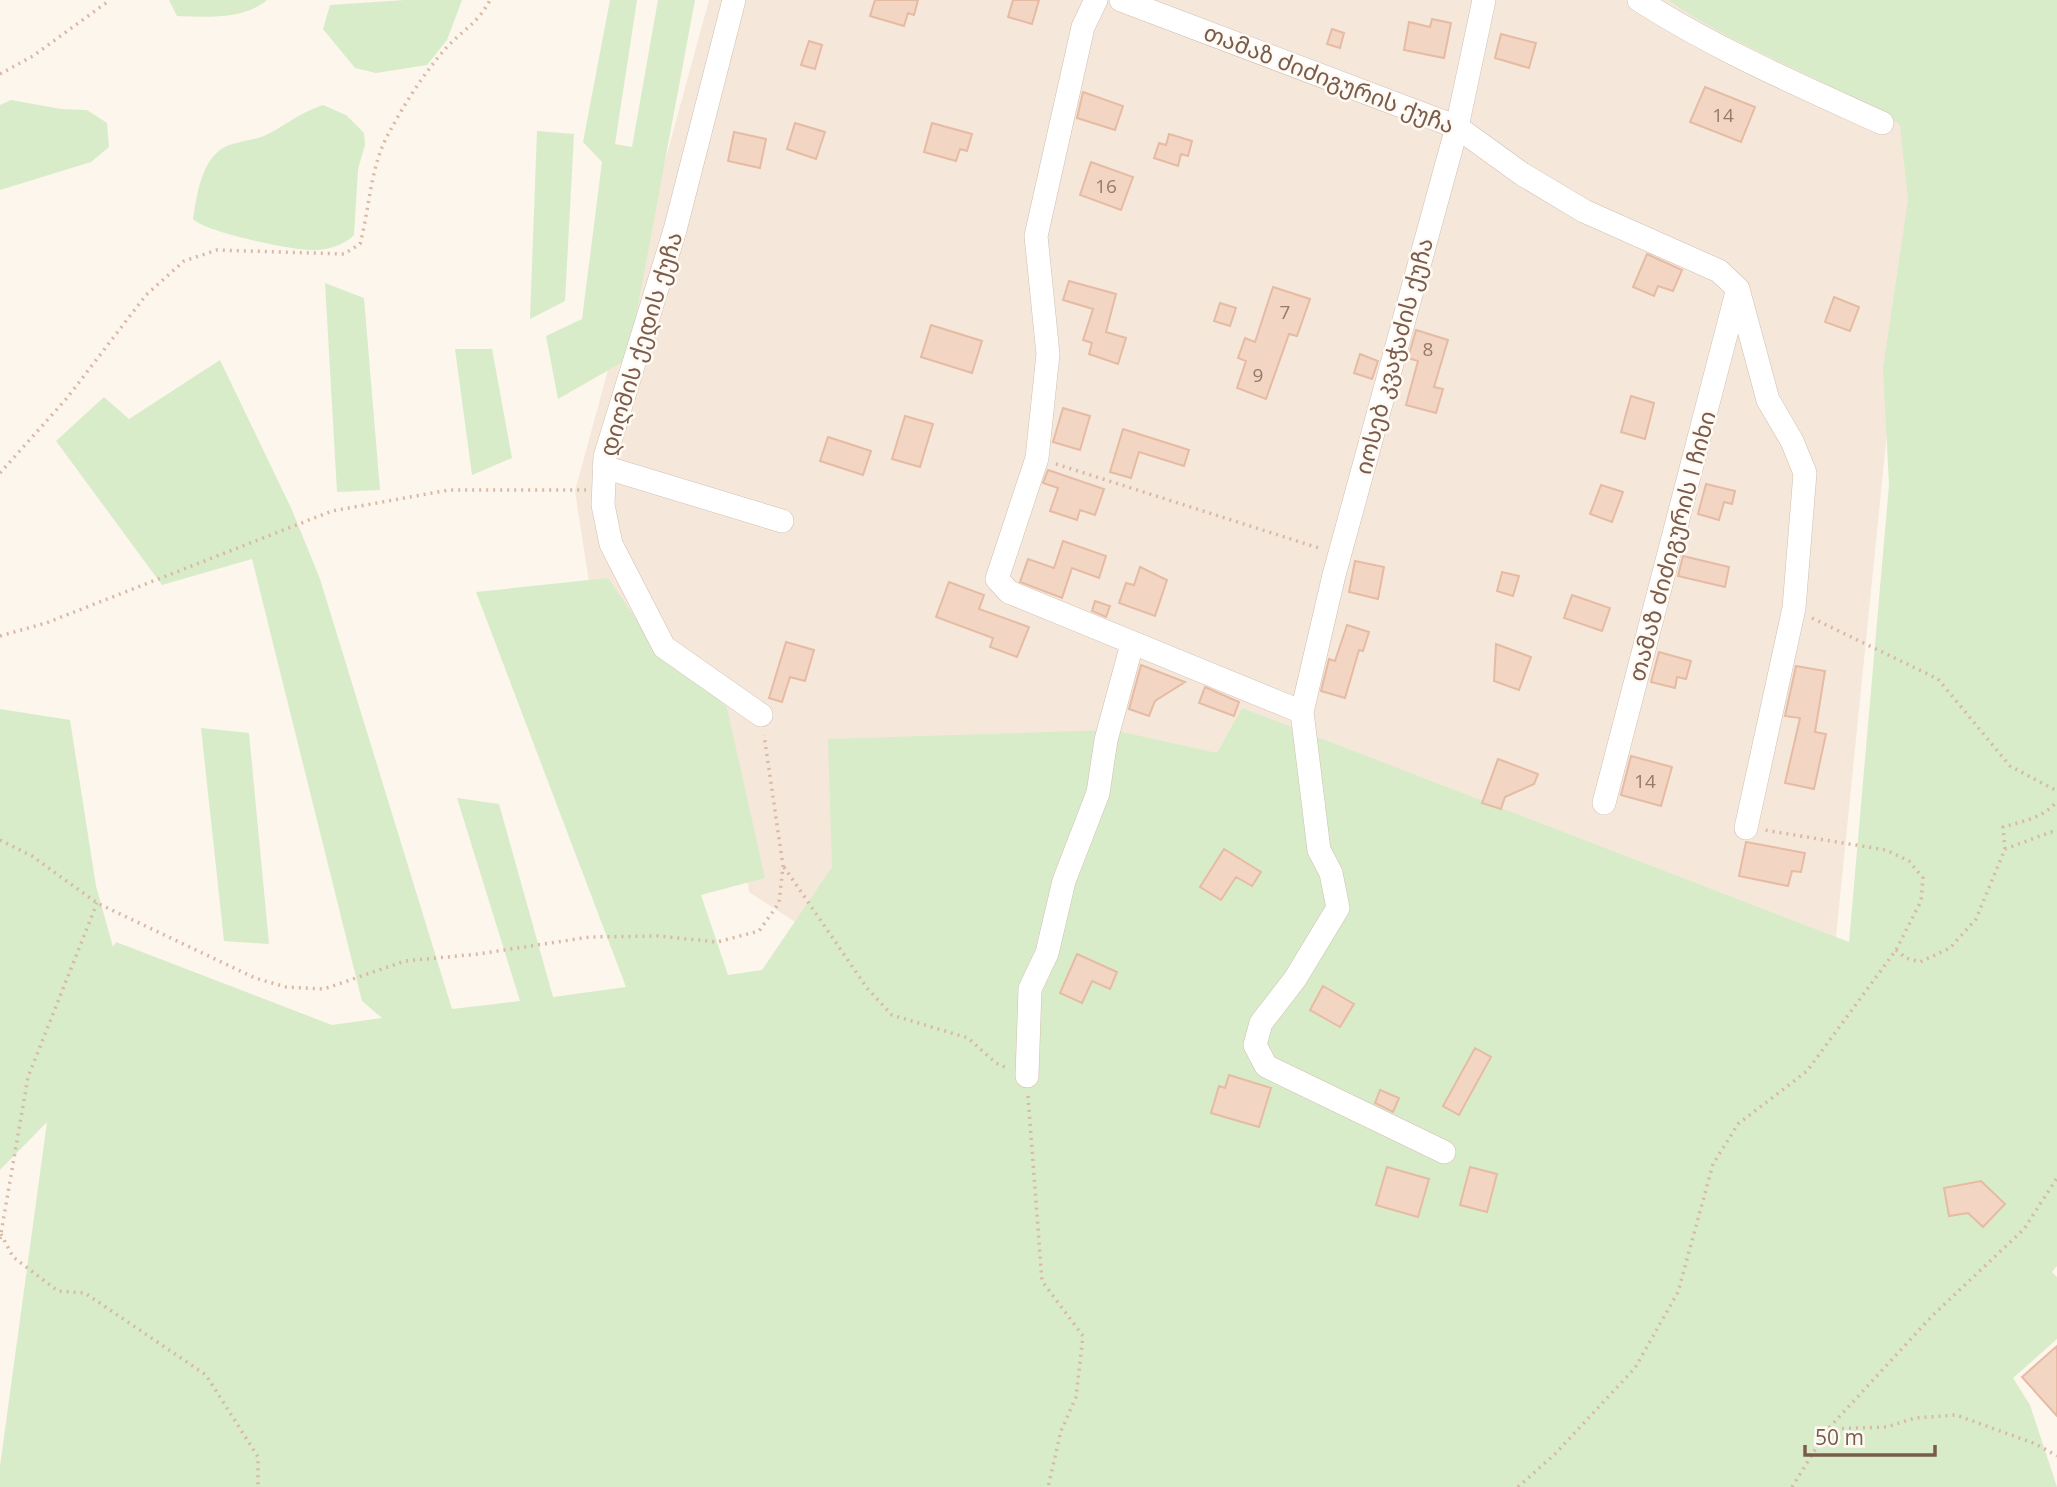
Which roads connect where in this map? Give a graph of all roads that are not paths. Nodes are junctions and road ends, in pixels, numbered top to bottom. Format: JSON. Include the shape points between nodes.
{"nodes":[{"id":1,"x":734,"y":0,"type":"edge"},
{"id":2,"x":1096,"y":0,"type":"edge"},
{"id":3,"x":1121,"y":0,"type":"edge"},
{"id":4,"x":1484,"y":0,"type":"edge"},
{"id":5,"x":1639,"y":0,"type":"edge"},
{"id":6,"x":1882,"y":123,"type":"dead end"},
{"id":7,"x":1457,"y":127,"type":"junction"},
{"id":8,"x":1738,"y":289,"type":"junction"},
{"id":9,"x":604,"y":478,"type":"junction"},
{"id":10,"x":782,"y":521,"type":"dead end"},
{"id":11,"x":1132,"y":644,"type":"junction"},
{"id":12,"x":1302,"y":712,"type":"junction"},
{"id":13,"x":761,"y":715,"type":"road end"},
{"id":14,"x":1604,"y":803,"type":"dead end"},
{"id":15,"x":1746,"y":828,"type":"road end"},
{"id":16,"x":1027,"y":1076,"type":"road end"},
{"id":17,"x":1444,"y":1152,"type":"dead end"}],
"edges":[{"from":1,"to":9,"type":"street","name":"დიღმის ქედის ქუჩა"},
{"from":2,"to":11,"type":"street","via":[[1083,27],[1036,236],[1048,354],[1037,458],[997,579],[1009,592]]},
{"from":3,"to":7,"type":"street","name":"თამაზ ძიძიგურის ქუჩა"},
{"from":4,"to":7,"type":"street","name":"იოსებ კვაჭაძის ქუჩა"},
{"from":5,"to":6,"type":"street","via":[[1772,73]]},
{"from":7,"to":8,"type":"street","name":"თამაზ ძიძიგურის ქუჩა","via":[[1584,211],[1719,271]]},
{"from":7,"to":12,"type":"street","name":"იოსებ კვაჭაძის ქუჩა","via":[[1340,554]]},
{"from":8,"to":14,"type":"street","name":"თამაზ ძიძიგურის I ჩიხი"},
{"from":8,"to":15,"type":"street","via":[[1768,400],[1805,473],[1794,608]]},
{"from":9,"to":10,"type":"street"},
{"from":9,"to":13,"type":"street","name":"დიღმის ქედის ქუჩა","via":[[603,505],[611,544],[664,647]]},
{"from":11,"to":12,"type":"street"},
{"from":11,"to":16,"type":"street","via":[[1106,740],[1098,793],[1064,881],[1047,953],[1030,989]]},
{"from":12,"to":17,"type":"street","via":[[1319,850],[1331,873],[1338,908],[1296,979],[1261,1023],[1255,1045],[1266,1066]]}]}
